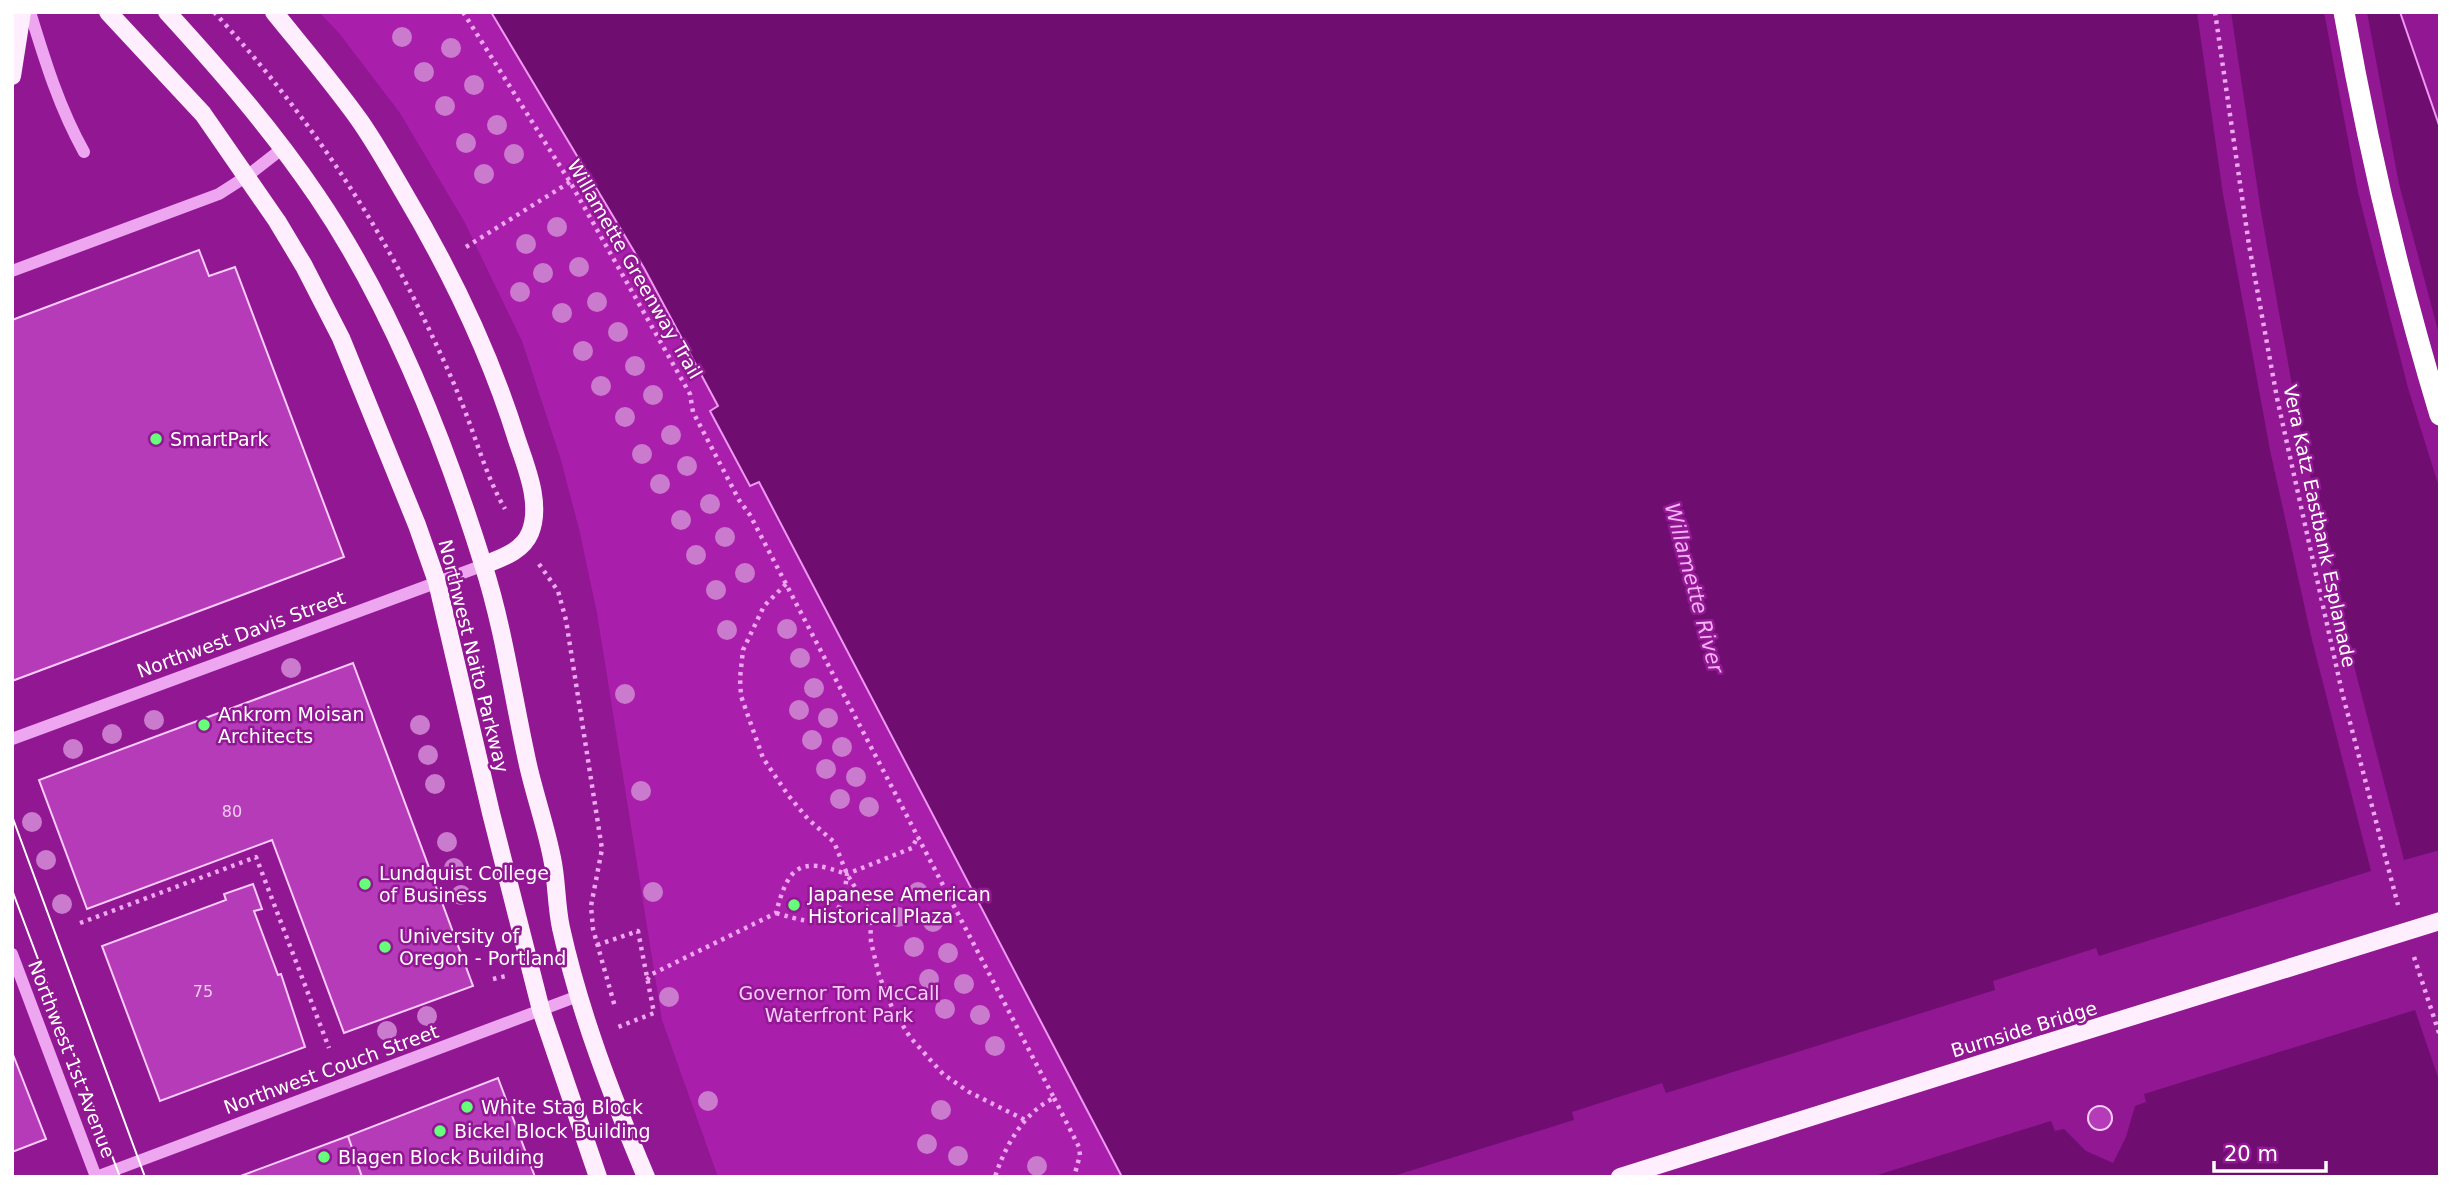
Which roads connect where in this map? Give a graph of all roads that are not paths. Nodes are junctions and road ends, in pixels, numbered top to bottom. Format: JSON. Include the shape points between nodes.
{"nodes":[{"id":1,"x":22,"y":12,"type":"edge"},
{"id":2,"x":30,"y":12,"type":"edge"},
{"id":3,"x":108,"y":12,"type":"edge"},
{"id":4,"x":167,"y":12,"type":"edge"},
{"id":5,"x":274,"y":12,"type":"edge"},
{"id":6,"x":2344,"y":12,"type":"edge"},
{"id":7,"x":12,"y":76,"type":"edge"},
{"id":8,"x":283,"y":148,"type":"junction"},
{"id":9,"x":83,"y":152,"type":"dead end"},
{"id":10,"x":247,"y":176,"type":"junction"},
{"id":11,"x":12,"y":271,"type":"edge"},
{"id":12,"x":2440,"y":415,"type":"edge"},
{"id":13,"x":484,"y":565,"type":"junction"},
{"id":14,"x":437,"y":582,"type":"junction"},
{"id":15,"x":12,"y":739,"type":"edge"},
{"id":16,"x":2440,"y":921,"type":"edge"},
{"id":17,"x":12,"y":954,"type":"edge"},
{"id":18,"x":579,"y":996,"type":"junction"},
{"id":19,"x":541,"y":1010,"type":"junction"},
{"id":20,"x":131,"y":1171,"type":"edge"},
{"id":21,"x":96,"y":1177,"type":"edge"},
{"id":22,"x":598,"y":1177,"type":"edge"},
{"id":23,"x":646,"y":1177,"type":"edge"},
{"id":24,"x":1620,"y":1177,"type":"edge"}],
"edges":[{"from":1,"to":7,"type":"main road"},
{"from":2,"to":9,"type":"street","via":[[52,83]]},
{"from":3,"to":10,"type":"main road","name":"Northwest Naito Parkway","via":[[203,114]]},
{"from":4,"to":8,"type":"main road","name":"Northwest Naito Parkway"},
{"from":5,"to":13,"type":"main road","via":[[381,153],[442,259],[492,366],[524,462],[534,515],[525,543]]},
{"from":6,"to":12,"type":"highway","via":[[2363,118],[2414,331]]},
{"from":8,"to":10,"type":"street"},
{"from":8,"to":13,"type":"main road","name":"Northwest Naito Parkway","via":[[359,263],[425,404]]},
{"from":10,"to":11,"type":"street","via":[[219,194]]},
{"from":10,"to":14,"type":"main road","name":"Northwest Naito Parkway","via":[[304,266],[341,338]]},
{"from":13,"to":14,"type":"street","name":"Northwest Davis Street"},
{"from":13,"to":18,"type":"main road","name":"Northwest Naito Parkway"},
{"from":14,"to":15,"type":"street","name":"Northwest Davis Street"},
{"from":14,"to":19,"type":"main road","name":"Northwest Naito Parkway"},
{"from":16,"to":24,"type":"main road","name":"Burnside Bridge","bridge":true},
{"from":17,"to":21,"type":"street","name":"Northwest 1st Avenue"},
{"from":18,"to":19,"type":"street","name":"Northwest Couch Street"},
{"from":18,"to":23,"type":"main road","name":"Northwest Naito Parkway"},
{"from":19,"to":20,"type":"street","name":"Northwest Couch Street"},
{"from":19,"to":22,"type":"main road","name":"Northwest Naito Parkway"},
{"from":20,"to":21,"type":"street","name":"Northwest Couch Street"}]}
